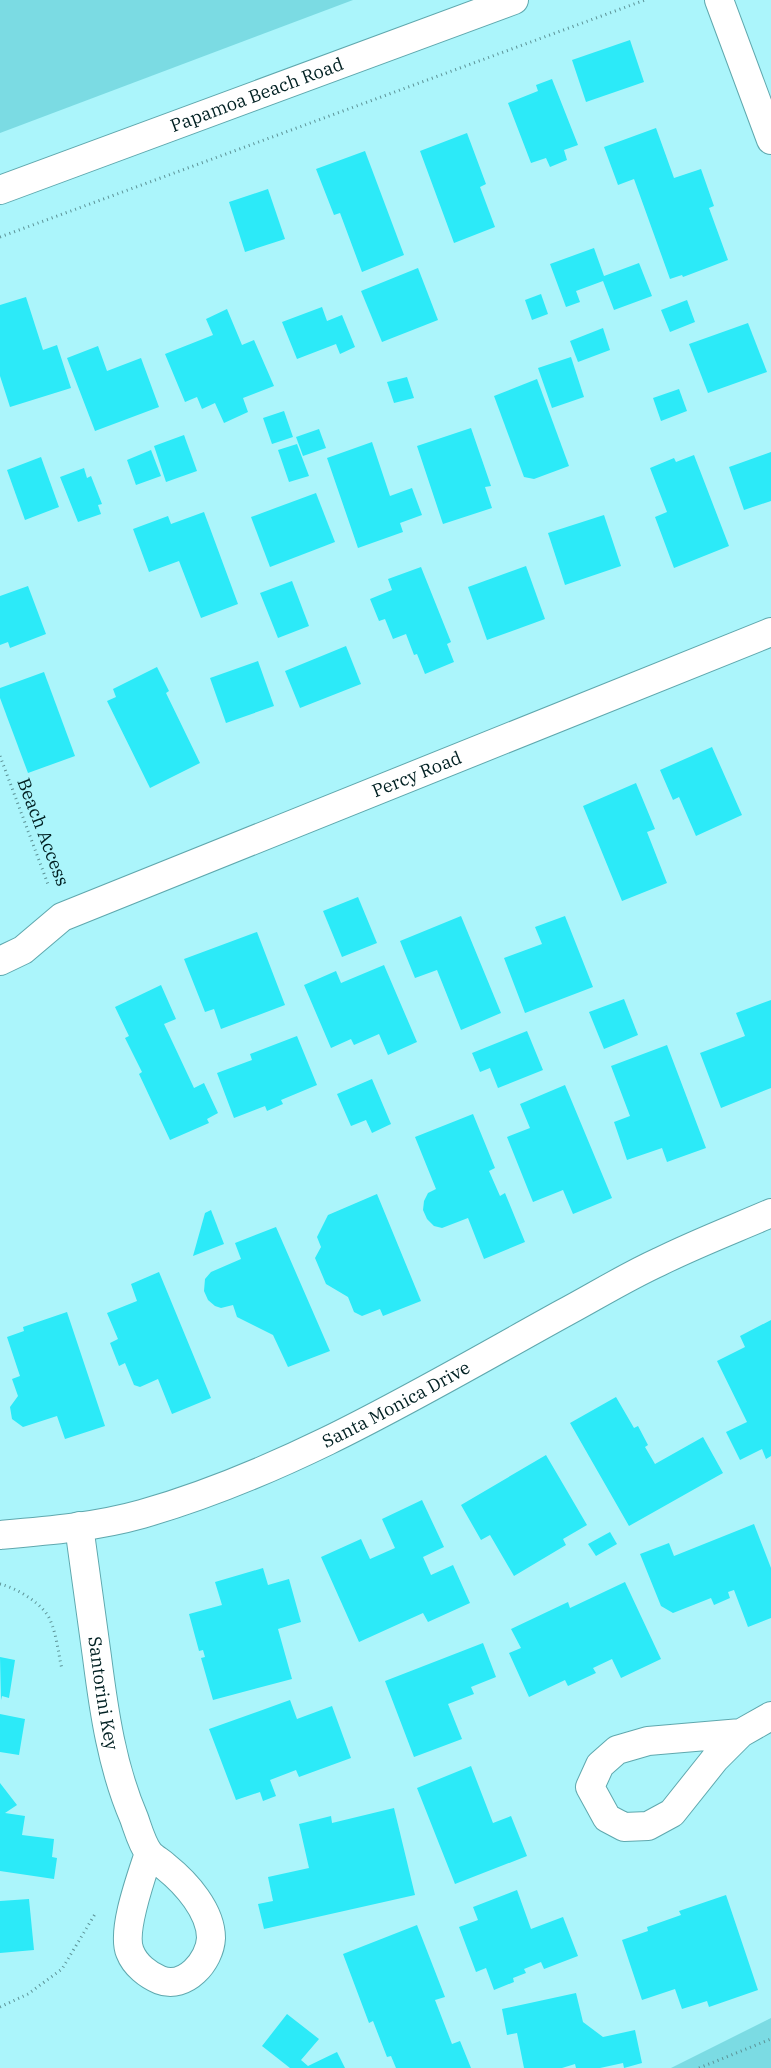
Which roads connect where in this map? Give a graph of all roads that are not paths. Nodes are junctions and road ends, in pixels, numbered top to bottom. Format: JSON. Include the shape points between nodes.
{"nodes":[{"id":1,"x":514,"y":0,"type":"edge"},
{"id":2,"x":719,"y":0,"type":"edge"},
{"id":3,"x":771,"y":140,"type":"edge"},
{"id":4,"x":0,"y":190,"type":"edge"},
{"id":5,"x":771,"y":632,"type":"edge"},
{"id":6,"x":0,"y":961,"type":"edge"},
{"id":7,"x":771,"y":1212,"type":"edge"},
{"id":8,"x":79,"y":1526,"type":"junction"},
{"id":9,"x":0,"y":1536,"type":"edge"},
{"id":10,"x":771,"y":1716,"type":"edge"},
{"id":11,"x":741,"y":1732,"type":"junction"},
{"id":12,"x":149,"y":1853,"type":"dead end"}],
"edges":[{"from":1,"to":4,"type":"street","name":"Papamoa Beach Road"},
{"from":2,"to":3,"type":"street"},
{"from":5,"to":6,"type":"street","name":"Percy Road","via":[[62,917],[23,950]]},
{"from":7,"to":8,"type":"street","name":"Santa Monica Drive","via":[[658,1262],[365,1422],[290,1459],[214,1490],[142,1514]]},
{"from":8,"to":9,"type":"street","name":"Santa Monica Drive"},
{"from":8,"to":12,"type":"street","name":"Santorini Key","via":[[106,1722],[118,1776]]},
{"from":10,"to":11,"type":"street"},
{"from":11,"to":11,"type":"street","via":[[672,1812],[648,1826],[624,1827],[607,1818],[590,1787],[600,1765],[617,1750],[648,1741]]}]}
